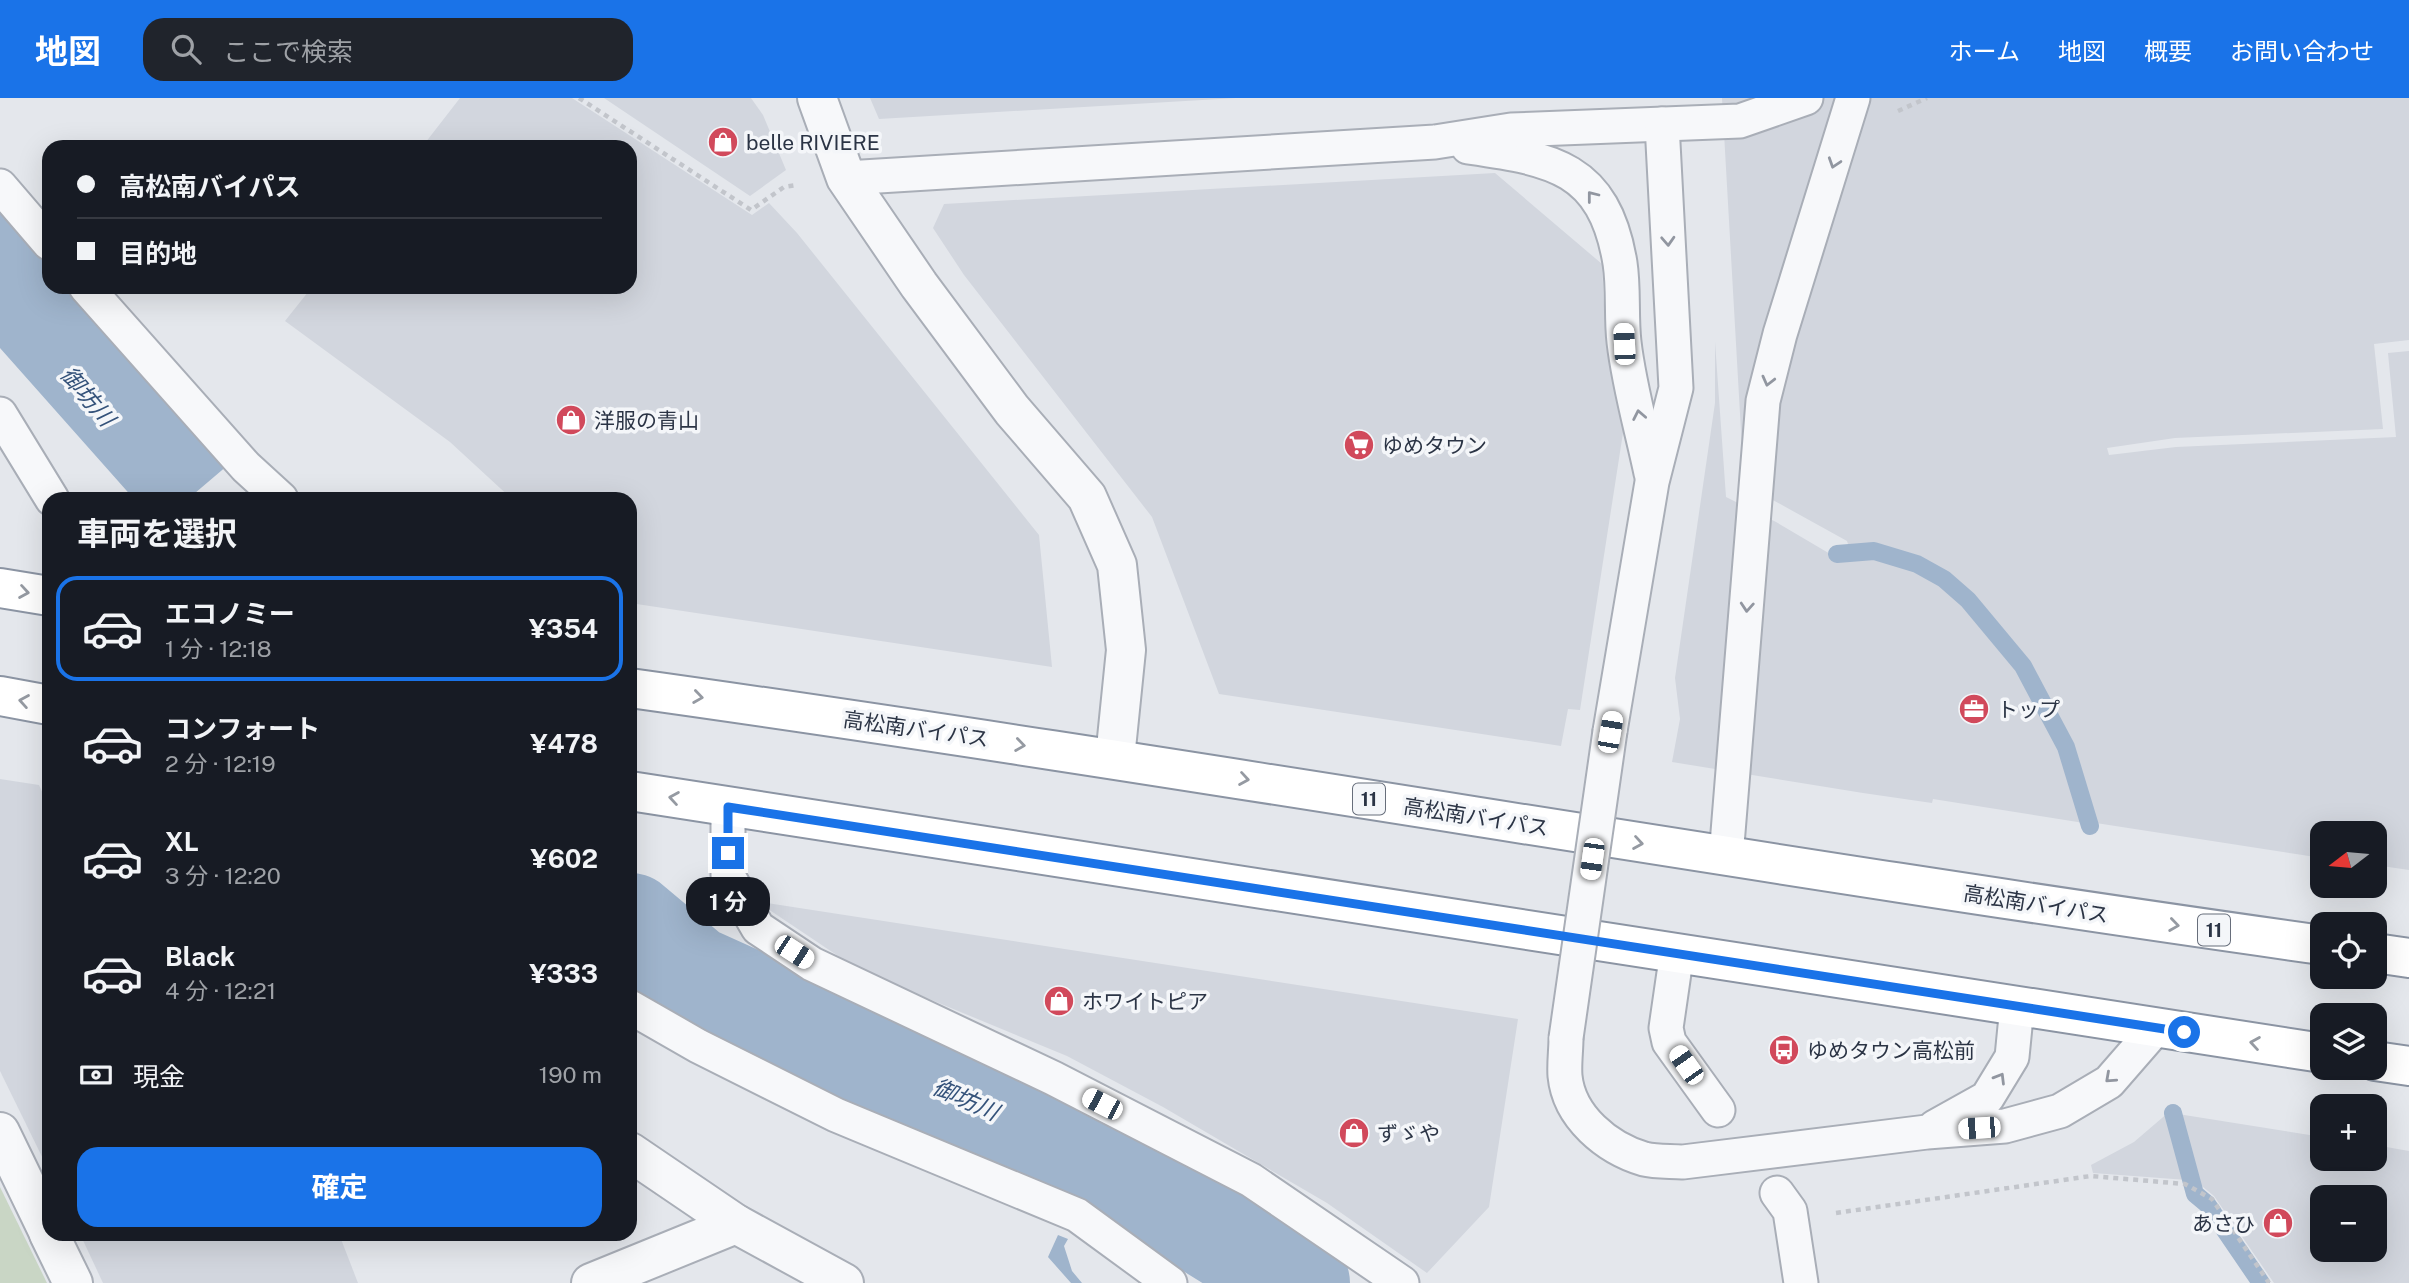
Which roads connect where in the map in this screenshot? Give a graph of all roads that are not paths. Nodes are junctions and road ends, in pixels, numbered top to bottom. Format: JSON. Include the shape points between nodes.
{"nodes":[{"id":1,"x":817,"y":98,"type":"edge"},
{"id":2,"x":1853,"y":98,"type":"edge"},
{"id":3,"x":1798,"y":101,"type":"edge"},
{"id":4,"x":1662,"y":124,"type":"junction"},
{"id":5,"x":1436,"y":142,"type":"junction"},
{"id":6,"x":846,"y":178,"type":"junction"},
{"id":7,"x":0,"y":186,"type":"edge"},
{"id":8,"x":42,"y":235,"type":"edge"},
{"id":9,"x":92,"y":294,"type":"edge"},
{"id":10,"x":0,"y":414,"type":"edge"},
{"id":11,"x":1652,"y":482,"type":"junction"},
{"id":12,"x":48,"y":492,"type":"edge"},
{"id":13,"x":273,"y":492,"type":"edge"},
{"id":14,"x":0,"y":589,"type":"edge"},
{"id":15,"x":42,"y":595,"type":"edge"},
{"id":16,"x":637,"y":689,"type":"edge"},
{"id":17,"x":0,"y":696,"type":"edge"},
{"id":18,"x":42,"y":704,"type":"edge"},
{"id":19,"x":1115,"y":758,"type":"junction"},
{"id":20,"x":637,"y":792,"type":"edge"},
{"id":21,"x":728,"y":807,"type":"junction"},
{"id":22,"x":1726,"y":857,"type":"junction"},
{"id":23,"x":2310,"y":944,"type":"edge"},
{"id":24,"x":1677,"y":952,"type":"junction"},
{"id":25,"x":2387,"y":955,"type":"edge"},
{"id":26,"x":2409,"y":958,"type":"edge"},
{"id":27,"x":2017,"y":1006,"type":"junction"},
{"id":28,"x":637,"y":1011,"type":"edge"},
{"id":29,"x":2156,"y":1028,"type":"junction"},
{"id":30,"x":2310,"y":1051,"type":"edge"},
{"id":31,"x":2387,"y":1063,"type":"edge"},
{"id":32,"x":2409,"y":1066,"type":"edge"},
{"id":33,"x":1718,"y":1110,"type":"dead end"},
{"id":34,"x":0,"y":1132,"type":"edge"},
{"id":35,"x":1927,"y":1132,"type":"junction"},
{"id":36,"x":637,"y":1157,"type":"edge"},
{"id":37,"x":1783,"y":1202,"type":"road end"},
{"id":38,"x":42,"y":1219,"type":"edge"},
{"id":39,"x":736,"y":1224,"type":"junction"},
{"id":40,"x":53,"y":1241,"type":"edge"},
{"id":41,"x":74,"y":1283,"type":"edge"},
{"id":42,"x":591,"y":1283,"type":"edge"},
{"id":43,"x":844,"y":1283,"type":"edge"},
{"id":44,"x":1170,"y":1283,"type":"edge"},
{"id":45,"x":1402,"y":1283,"type":"edge"},
{"id":46,"x":1801,"y":1283,"type":"edge"}],
"edges":[{"from":1,"to":6,"type":"street"},
{"from":2,"to":22,"type":"lane","one_way":true,"via":[[1763,401]]},
{"from":3,"to":4,"type":"lane","via":[[1740,121]]},
{"from":4,"to":5,"type":"lane","via":[[1511,130]]},
{"from":4,"to":11,"type":"lane","one_way":true,"via":[[1676,388]]},
{"from":5,"to":6,"type":"lane"},
{"from":11,"to":5,"type":"lane","one_way":true,"via":[[1624,344],[1620,264],[1608,217],[1578,177],[1543,159]]},
{"from":6,"to":19,"type":"street","via":[[1012,410],[1087,497],[1118,565],[1126,650]]},
{"from":7,"to":8,"type":"lane"},
{"from":9,"to":13,"type":"lane"},
{"from":10,"to":12,"type":"lane"},
{"from":11,"to":35,"type":"lane","bridge":true,"via":[[1566,1038],[1565,1078],[1575,1108],[1592,1129],[1619,1149],[1647,1160],[1683,1162]]},
{"from":14,"to":15,"type":"highway","one_way":true},
{"from":16,"to":19,"type":"highway","name":"高松南バイパス","number":"11","one_way":true},
{"from":18,"to":17,"type":"highway","one_way":true},
{"from":19,"to":22,"type":"highway","name":"高松南バイパス","number":"11","one_way":true},
{"from":21,"to":20,"type":"highway","one_way":true},
{"from":21,"to":24,"type":"highway"},
{"from":21,"to":45,"type":"lane","via":[[728,876],[758,928],[812,964],[1053,1078],[1251,1180]]},
{"from":22,"to":23,"type":"highway","name":"高松南バイパス","number":"11","one_way":true},
{"from":24,"to":27,"type":"highway"},
{"from":24,"to":33,"type":"lane","via":[[1666,1028],[1670,1042]]},
{"from":25,"to":26,"type":"highway"},
{"from":27,"to":29,"type":"highway"},
{"from":35,"to":27,"type":"lane","one_way":true,"via":[[1987,1098],[2012,1057]]},
{"from":28,"to":44,"type":"lane","via":[[835,1115],[1077,1214]]},
{"from":30,"to":29,"type":"highway","one_way":true},
{"from":29,"to":35,"type":"lane","one_way":true,"via":[[2109,1082],[2060,1111],[2005,1126]]},
{"from":31,"to":32,"type":"highway"},
{"from":34,"to":38,"type":"street"},
{"from":36,"to":39,"type":"street"},
{"from":37,"to":46,"type":"lane"},
{"from":39,"to":42,"type":"street"},
{"from":39,"to":43,"type":"street"},
{"from":40,"to":41,"type":"street"}]}
